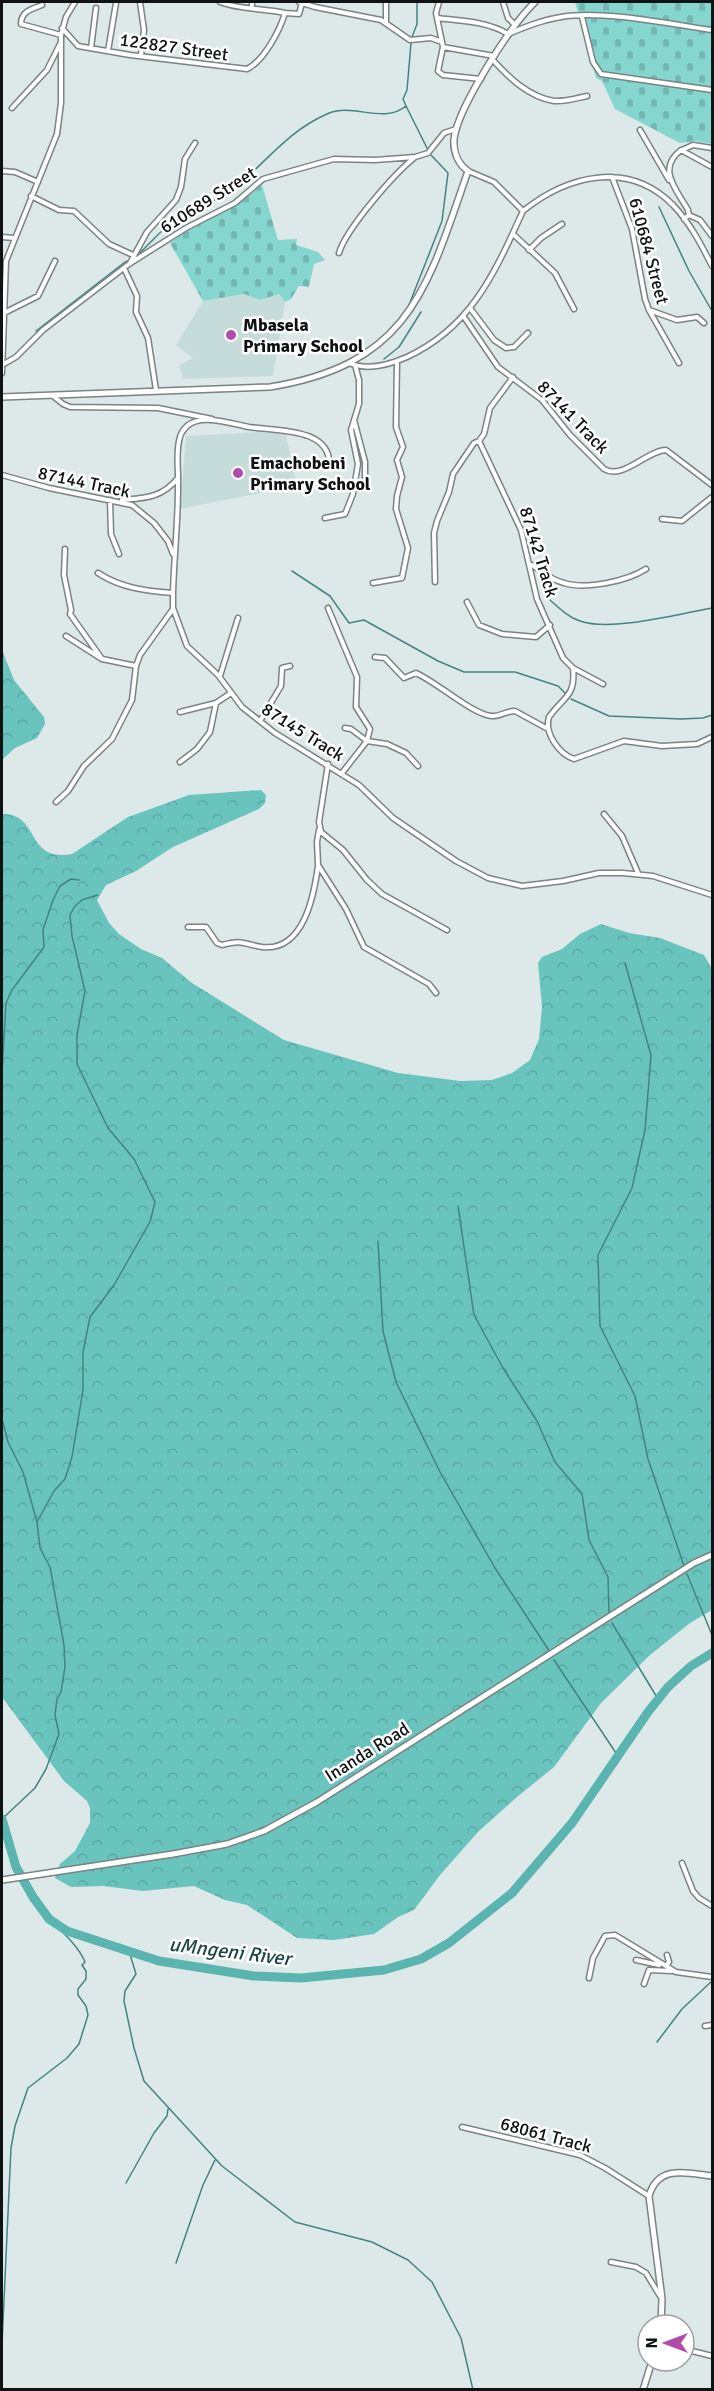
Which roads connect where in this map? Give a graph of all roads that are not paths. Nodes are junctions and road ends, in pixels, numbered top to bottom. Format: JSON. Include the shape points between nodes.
{"nodes":[{"id":1,"x":75,"y":2,"type":"edge"},
{"id":2,"x":140,"y":2,"type":"edge"},
{"id":3,"x":220,"y":2,"type":"edge"},
{"id":4,"x":252,"y":2,"type":"edge"},
{"id":5,"x":301,"y":2,"type":"edge"},
{"id":6,"x":386,"y":2,"type":"edge"},
{"id":7,"x":439,"y":2,"type":"edge"},
{"id":8,"x":503,"y":2,"type":"edge"},
{"id":9,"x":535,"y":2,"type":"edge"},
{"id":10,"x":116,"y":3,"type":"edge"},
{"id":11,"x":42,"y":6,"type":"dead end"},
{"id":12,"x":96,"y":8,"type":"dead end"},
{"id":13,"x":252,"y":8,"type":"junction"},
{"id":14,"x":285,"y":13,"type":"junction"},
{"id":15,"x":582,"y":17,"type":"junction"},
{"id":16,"x":437,"y":18,"type":"junction"},
{"id":17,"x":386,"y":23,"type":"junction"},
{"id":18,"x":515,"y":25,"type":"junction"},
{"id":19,"x":63,"y":28,"type":"junction"},
{"id":20,"x":712,"y":30,"type":"edge"},
{"id":21,"x":508,"y":34,"type":"junction"},
{"id":22,"x":61,"y":35,"type":"junction"},
{"id":23,"x":60,"y":44,"type":"junction"},
{"id":24,"x":443,"y":44,"type":"junction"},
{"id":25,"x":91,"y":48,"type":"junction"},
{"id":26,"x":108,"y":51,"type":"junction"},
{"id":27,"x":141,"y":55,"type":"junction"},
{"id":28,"x":493,"y":58,"type":"junction"},
{"id":29,"x":481,"y":79,"type":"junction"},
{"id":30,"x":712,"y":90,"type":"edge"},
{"id":31,"x":587,"y":96,"type":"dead end"},
{"id":32,"x":12,"y":108,"type":"dead end"},
{"id":33,"x":456,"y":129,"type":"junction"},
{"id":34,"x":640,"y":130,"type":"dead end"},
{"id":35,"x":195,"y":143,"type":"dead end"},
{"id":36,"x":712,"y":148,"type":"edge"},
{"id":37,"x":681,"y":150,"type":"junction"},
{"id":38,"x":415,"y":158,"type":"junction"},
{"id":39,"x":712,"y":167,"type":"edge"},
{"id":40,"x":2,"y":171,"type":"edge"},
{"id":41,"x":468,"y":171,"type":"junction"},
{"id":42,"x":612,"y":177,"type":"junction"},
{"id":43,"x":670,"y":181,"type":"junction"},
{"id":44,"x":38,"y":182,"type":"junction"},
{"id":45,"x":32,"y":196,"type":"junction"},
{"id":46,"x":523,"y":211,"type":"junction"},
{"id":47,"x":689,"y":215,"type":"junction"},
{"id":48,"x":684,"y":219,"type":"junction"},
{"id":49,"x":562,"y":224,"type":"dead end"},
{"id":50,"x":512,"y":234,"type":"junction"},
{"id":51,"x":712,"y":236,"type":"edge"},
{"id":52,"x":2,"y":237,"type":"edge"},
{"id":53,"x":14,"y":238,"type":"junction"},
{"id":54,"x":529,"y":250,"type":"junction"},
{"id":55,"x":339,"y":253,"type":"dead end"},
{"id":56,"x":134,"y":255,"type":"junction"},
{"id":57,"x":55,"y":261,"type":"dead end"},
{"id":58,"x":129,"y":264,"type":"junction"},
{"id":59,"x":712,"y":266,"type":"edge"},
{"id":60,"x":124,"y":268,"type":"junction"},
{"id":61,"x":471,"y":308,"type":"junction"},
{"id":62,"x":574,"y":309,"type":"dead end"},
{"id":63,"x":649,"y":310,"type":"junction"},
{"id":64,"x":4,"y":313,"type":"junction"},
{"id":65,"x":464,"y":317,"type":"junction"},
{"id":66,"x":704,"y":323,"type":"dead end"},
{"id":67,"x":528,"y":333,"type":"dead end"},
{"id":68,"x":397,"y":361,"type":"junction"},
{"id":69,"x":679,"y":363,"type":"dead end"},
{"id":70,"x":352,"y":364,"type":"junction"},
{"id":71,"x":2,"y":365,"type":"edge"},
{"id":72,"x":2,"y":373,"type":"edge"},
{"id":73,"x":513,"y":377,"type":"junction"},
{"id":74,"x":156,"y":390,"type":"junction"},
{"id":75,"x":52,"y":395,"type":"junction"},
{"id":76,"x":2,"y":397,"type":"edge"},
{"id":77,"x":354,"y":419,"type":"junction"},
{"id":78,"x":216,"y":420,"type":"junction"},
{"id":79,"x":479,"y":441,"type":"junction"},
{"id":80,"x":329,"y":468,"type":"dead end"},
{"id":81,"x":2,"y":475,"type":"edge"},
{"id":82,"x":178,"y":478,"type":"junction"},
{"id":83,"x":364,"y":483,"type":"dead end"},
{"id":84,"x":712,"y":485,"type":"edge"},
{"id":85,"x":712,"y":497,"type":"edge"},
{"id":86,"x":110,"y":500,"type":"junction"},
{"id":87,"x":118,"y":501,"type":"junction"},
{"id":88,"x":325,"y":518,"type":"dead end"},
{"id":89,"x":662,"y":519,"type":"dead end"},
{"id":90,"x":65,"y":549,"type":"dead end"},
{"id":91,"x":119,"y":554,"type":"dead end"},
{"id":92,"x":174,"y":555,"type":"junction"},
{"id":93,"x":531,"y":565,"type":"junction"},
{"id":94,"x":646,"y":568,"type":"dead end"},
{"id":95,"x":98,"y":573,"type":"dead end"},
{"id":96,"x":435,"y":582,"type":"dead end"},
{"id":97,"x":373,"y":583,"type":"dead end"},
{"id":98,"x":173,"y":592,"type":"junction"},
{"id":99,"x":466,"y":602,"type":"dead end"},
{"id":100,"x":173,"y":608,"type":"junction"},
{"id":101,"x":328,"y":608,"type":"dead end"},
{"id":102,"x":238,"y":618,"type":"dead end"},
{"id":103,"x":550,"y":625,"type":"junction"},
{"id":104,"x":66,"y":636,"type":"dead end"},
{"id":105,"x":375,"y":657,"type":"dead end"},
{"id":106,"x":102,"y":659,"type":"junction"},
{"id":107,"x":136,"y":666,"type":"junction"},
{"id":108,"x":290,"y":666,"type":"dead end"},
{"id":109,"x":573,"y":668,"type":"junction"},
{"id":110,"x":220,"y":677,"type":"junction"},
{"id":111,"x":603,"y":684,"type":"dead end"},
{"id":112,"x":231,"y":693,"type":"junction"},
{"id":113,"x":216,"y":703,"type":"junction"},
{"id":114,"x":180,"y":712,"type":"dead end"},
{"id":115,"x":260,"y":721,"type":"junction"},
{"id":116,"x":345,"y":728,"type":"dead end"},
{"id":117,"x":548,"y":729,"type":"junction"},
{"id":118,"x":712,"y":737,"type":"edge"},
{"id":119,"x":367,"y":741,"type":"junction"},
{"id":120,"x":180,"y":762,"type":"dead end"},
{"id":121,"x":328,"y":764,"type":"junction"},
{"id":122,"x":418,"y":766,"type":"dead end"},
{"id":123,"x":342,"y":773,"type":"junction"},
{"id":124,"x":56,"y":802,"type":"dead end"},
{"id":125,"x":604,"y":814,"type":"dead end"},
{"id":126,"x":319,"y":829,"type":"junction"},
{"id":127,"x":318,"y":865,"type":"junction"},
{"id":128,"x":638,"y":873,"type":"junction"},
{"id":129,"x":712,"y":895,"type":"edge"},
{"id":130,"x":188,"y":927,"type":"dead end"},
{"id":131,"x":447,"y":930,"type":"dead end"},
{"id":132,"x":436,"y":993,"type":"dead end"},
{"id":133,"x":712,"y":1555,"type":"edge"},
{"id":134,"x":682,"y":1863,"type":"dead end"},
{"id":135,"x":2,"y":1880,"type":"edge"},
{"id":136,"x":712,"y":1906,"type":"edge"},
{"id":137,"x":667,"y":1955,"type":"dead end"},
{"id":138,"x":636,"y":1960,"type":"dead end"},
{"id":139,"x":667,"y":1967,"type":"junction"},
{"id":140,"x":676,"y":1971,"type":"junction"},
{"id":141,"x":712,"y":1977,"type":"edge"},
{"id":142,"x":589,"y":1978,"type":"dead end"},
{"id":143,"x":644,"y":1984,"type":"dead end"},
{"id":144,"x":712,"y":2025,"type":"edge"},
{"id":145,"x":705,"y":2026,"type":"dead end"},
{"id":146,"x":462,"y":2127,"type":"dead end"},
{"id":147,"x":712,"y":2176,"type":"edge"},
{"id":148,"x":649,"y":2196,"type":"junction"},
{"id":149,"x":611,"y":2262,"type":"dead end"},
{"id":150,"x":662,"y":2299,"type":"junction"},
{"id":151,"x":661,"y":2313,"type":"edge"},
{"id":152,"x":696,"y":2352,"type":"edge"},
{"id":153,"x":712,"y":2356,"type":"edge"},
{"id":154,"x":648,"y":2373,"type":"edge"},
{"id":155,"x":643,"y":2390,"type":"edge"}],
"edges":[{"from":1,"to":19,"type":"street"},
{"from":2,"to":27,"type":"street","via":[[144,30]]},
{"from":3,"to":13,"type":"street"},
{"from":4,"to":13,"type":"street"},
{"from":5,"to":14,"type":"street","via":[[299,14]]},
{"from":5,"to":17,"type":"street"},
{"from":6,"to":17,"type":"street"},
{"from":7,"to":16,"type":"street"},
{"from":8,"to":18,"type":"street"},
{"from":9,"to":18,"type":"street"},
{"from":10,"to":26,"type":"street"},
{"from":11,"to":22,"type":"street","via":[[28,10],[21,24]]},
{"from":12,"to":25,"type":"street"},
{"from":13,"to":14,"type":"street"},
{"from":14,"to":27,"type":"street","name":"122827 Street","via":[[279,31],[259,60],[247,69]]},
{"from":15,"to":20,"type":"street","via":[[608,16]]},
{"from":15,"to":21,"type":"street","via":[[554,18]]},
{"from":15,"to":30,"type":"street","via":[[593,62],[601,74]]},
{"from":16,"to":21,"type":"street","via":[[480,24]]},
{"from":16,"to":24,"type":"street"},
{"from":17,"to":24,"type":"street","via":[[406,39],[431,38]]},
{"from":18,"to":21,"type":"street"},
{"from":19,"to":22,"type":"street"},
{"from":19,"to":25,"type":"street","name":"122827 Street","via":[[76,44]]},
{"from":21,"to":28,"type":"street"},
{"from":22,"to":23,"type":"street"},
{"from":23,"to":32,"type":"street","via":[[48,70]]},
{"from":23,"to":44,"type":"street","via":[[59,123]]},
{"from":24,"to":28,"type":"street"},
{"from":24,"to":29,"type":"street","via":[[437,69],[440,73]]},
{"from":25,"to":26,"type":"street","name":"122827 Street"},
{"from":26,"to":27,"type":"street","name":"122827 Street"},
{"from":28,"to":29,"type":"street"},
{"from":28,"to":31,"type":"street","via":[[513,81],[551,100]]},
{"from":29,"to":33,"type":"street"},
{"from":33,"to":38,"type":"street","via":[[444,133],[428,153]]},
{"from":33,"to":41,"type":"street","via":[[456,156]]},
{"from":34,"to":43,"type":"street"},
{"from":35,"to":56,"type":"street","via":[[185,159],[176,200],[147,232]]},
{"from":36,"to":37,"type":"street","via":[[693,145]]},
{"from":37,"to":39,"type":"street"},
{"from":37,"to":43,"type":"street","via":[[671,162]]},
{"from":38,"to":55,"type":"street","via":[[352,228]]},
{"from":38,"to":58,"type":"street","name":"610689 Street","via":[[334,159],[263,179],[235,203]]},
{"from":40,"to":44,"type":"street"},
{"from":41,"to":46,"type":"street","via":[[494,182]]},
{"from":41,"to":70,"type":"street","via":[[422,292],[383,340]]},
{"from":42,"to":46,"type":"street","via":[[571,182]]},
{"from":42,"to":48,"type":"street","via":[[636,182],[656,192]]},
{"from":42,"to":63,"type":"street","name":"610684 Street","via":[[632,229]]},
{"from":43,"to":47,"type":"street"},
{"from":44,"to":45,"type":"street"},
{"from":45,"to":53,"type":"street"},
{"from":45,"to":56,"type":"street","via":[[59,210],[74,211],[109,244]]},
{"from":46,"to":50,"type":"street"},
{"from":47,"to":48,"type":"street"},
{"from":47,"to":51,"type":"street","via":[[700,220]]},
{"from":48,"to":59,"type":"street"},
{"from":49,"to":54,"type":"street"},
{"from":50,"to":54,"type":"street"},
{"from":50,"to":61,"type":"street"},
{"from":52,"to":53,"type":"street"},
{"from":53,"to":64,"type":"street","via":[[6,261]]},
{"from":54,"to":62,"type":"street","via":[[555,273]]},
{"from":56,"to":58,"type":"street"},
{"from":57,"to":64,"type":"street","via":[[38,296]]},
{"from":58,"to":60,"type":"street","name":"610689 Street"},
{"from":60,"to":71,"type":"street","name":"610689 Street"},
{"from":60,"to":74,"type":"street","via":[[137,296],[136,312],[148,338]]},
{"from":61,"to":65,"type":"street"},
{"from":61,"to":67,"type":"street","via":[[494,339],[506,348]]},
{"from":63,"to":66,"type":"street","via":[[674,319],[697,317]]},
{"from":63,"to":69,"type":"street","name":"610684 Street"},
{"from":64,"to":71,"type":"street"},
{"from":65,"to":68,"type":"street","via":[[441,337]]},
{"from":65,"to":73,"type":"street","name":"87141 Track","via":[[498,367]]},
{"from":68,"to":70,"type":"street","via":[[377,366]]},
{"from":68,"to":97,"type":"street","via":[[396,427],[403,447],[397,460],[402,477],[396,509],[408,550],[402,578]]},
{"from":70,"to":74,"type":"street","via":[[270,387]]},
{"from":70,"to":77,"type":"street","via":[[360,384]]},
{"from":71,"to":72,"type":"street"},
{"from":73,"to":79,"type":"street","via":[[489,408]]},
{"from":73,"to":84,"type":"street","name":"87141 Track","via":[[542,400],[604,469],[620,471],[666,450]]},
{"from":74,"to":75,"type":"street"},
{"from":75,"to":76,"type":"street"},
{"from":75,"to":78,"type":"street","via":[[70,407],[158,408]]},
{"from":77,"to":83,"type":"street","via":[[365,462]]},
{"from":77,"to":88,"type":"street","via":[[351,430],[358,464],[350,505],[344,515]]},
{"from":78,"to":80,"type":"street","name":"87145 Track","via":[[308,435],[327,453]]},
{"from":78,"to":82,"type":"street","name":"87145 Track","via":[[191,423],[182,432]]},
{"from":79,"to":93,"type":"street","name":"87142 Track","via":[[511,506]]},
{"from":79,"to":96,"type":"street","via":[[453,474],[439,514],[434,533]]},
{"from":81,"to":86,"type":"street","name":"87144 Track"},
{"from":82,"to":87,"type":"street","via":[[154,497]]},
{"from":82,"to":92,"type":"street","name":"87145 Track"},
{"from":85,"to":89,"type":"street","via":[[681,520]]},
{"from":86,"to":87,"type":"street","name":"87144 Track"},
{"from":86,"to":91,"type":"street","via":[[111,534]]},
{"from":87,"to":92,"type":"street","name":"87144 Track","via":[[132,505],[148,517],[164,534]]},
{"from":90,"to":106,"type":"street","via":[[70,614]]},
{"from":92,"to":98,"type":"street","name":"87145 Track"},
{"from":93,"to":94,"type":"street","via":[[547,577],[577,586],[633,576]]},
{"from":93,"to":103,"type":"street","name":"87142 Track","via":[[537,599]]},
{"from":95,"to":98,"type":"street","via":[[110,581],[142,590]]},
{"from":98,"to":100,"type":"street","name":"87145 Track"},
{"from":99,"to":103,"type":"street","via":[[477,623],[493,631],[536,637]]},
{"from":100,"to":107,"type":"street","via":[[148,641]]},
{"from":100,"to":110,"type":"street","name":"87145 Track","via":[[187,646]]},
{"from":101,"to":119,"type":"street","via":[[357,677],[356,707],[369,725]]},
{"from":102,"to":110,"type":"street"},
{"from":103,"to":109,"type":"street","name":"87142 Track","via":[[563,658]]},
{"from":104,"to":106,"type":"street"},
{"from":105,"to":117,"type":"street","via":[[385,658],[404,678],[416,673],[432,680],[488,715],[514,711]]},
{"from":106,"to":107,"type":"street"},
{"from":107,"to":124,"type":"street","via":[[132,700],[112,739]]},
{"from":108,"to":115,"type":"street","via":[[282,668],[281,686]]},
{"from":109,"to":111,"type":"street"},
{"from":109,"to":117,"type":"street","via":[[572,690],[549,717]]},
{"from":110,"to":112,"type":"street","name":"87145 Track"},
{"from":112,"to":113,"type":"street"},
{"from":112,"to":115,"type":"street","name":"87145 Track"},
{"from":113,"to":114,"type":"street"},
{"from":113,"to":120,"type":"street","via":[[210,732]]},
{"from":115,"to":121,"type":"street","name":"87145 Track"},
{"from":116,"to":119,"type":"street"},
{"from":117,"to":118,"type":"street","via":[[558,746],[574,759],[624,741],[697,744]]},
{"from":119,"to":122,"type":"street","via":[[397,748]]},
{"from":119,"to":123,"type":"street"},
{"from":121,"to":123,"type":"street","name":"87145 Track"},
{"from":121,"to":126,"type":"street"},
{"from":123,"to":128,"type":"street","name":"87145 Track","via":[[408,829],[489,878],[532,886],[599,873]]},
{"from":125,"to":128,"type":"street","via":[[622,836]]},
{"from":126,"to":127,"type":"street"},
{"from":126,"to":131,"type":"street","via":[[382,894]]},
{"from":127,"to":130,"type":"street","via":[[314,897],[295,935],[282,944],[261,947],[238,940],[222,945],[206,927]]},
{"from":127,"to":132,"type":"street","via":[[366,949],[420,979]]},
{"from":128,"to":129,"type":"street","name":"87145 Track"},
{"from":133,"to":135,"type":"street","name":"Inanda Road","via":[[317,1802],[264,1831],[227,1844]]},
{"from":134,"to":136,"type":"street","via":[[693,1891]]},
{"from":137,"to":139,"type":"street"},
{"from":138,"to":139,"type":"street"},
{"from":139,"to":140,"type":"street"},
{"from":139,"to":142,"type":"street","via":[[615,1935],[605,1936],[593,1958]]},
{"from":140,"to":141,"type":"street"},
{"from":140,"to":143,"type":"street","via":[[649,1970]]},
{"from":144,"to":145,"type":"street"},
{"from":146,"to":148,"type":"street","name":"68061 Track","via":[[580,2155]]},
{"from":147,"to":148,"type":"street","via":[[664,2174],[656,2180]]},
{"from":148,"to":150,"type":"street"},
{"from":149,"to":150,"type":"street","via":[[646,2273]]},
{"from":150,"to":151,"type":"street"},
{"from":152,"to":153,"type":"street"},
{"from":154,"to":155,"type":"street"}]}
